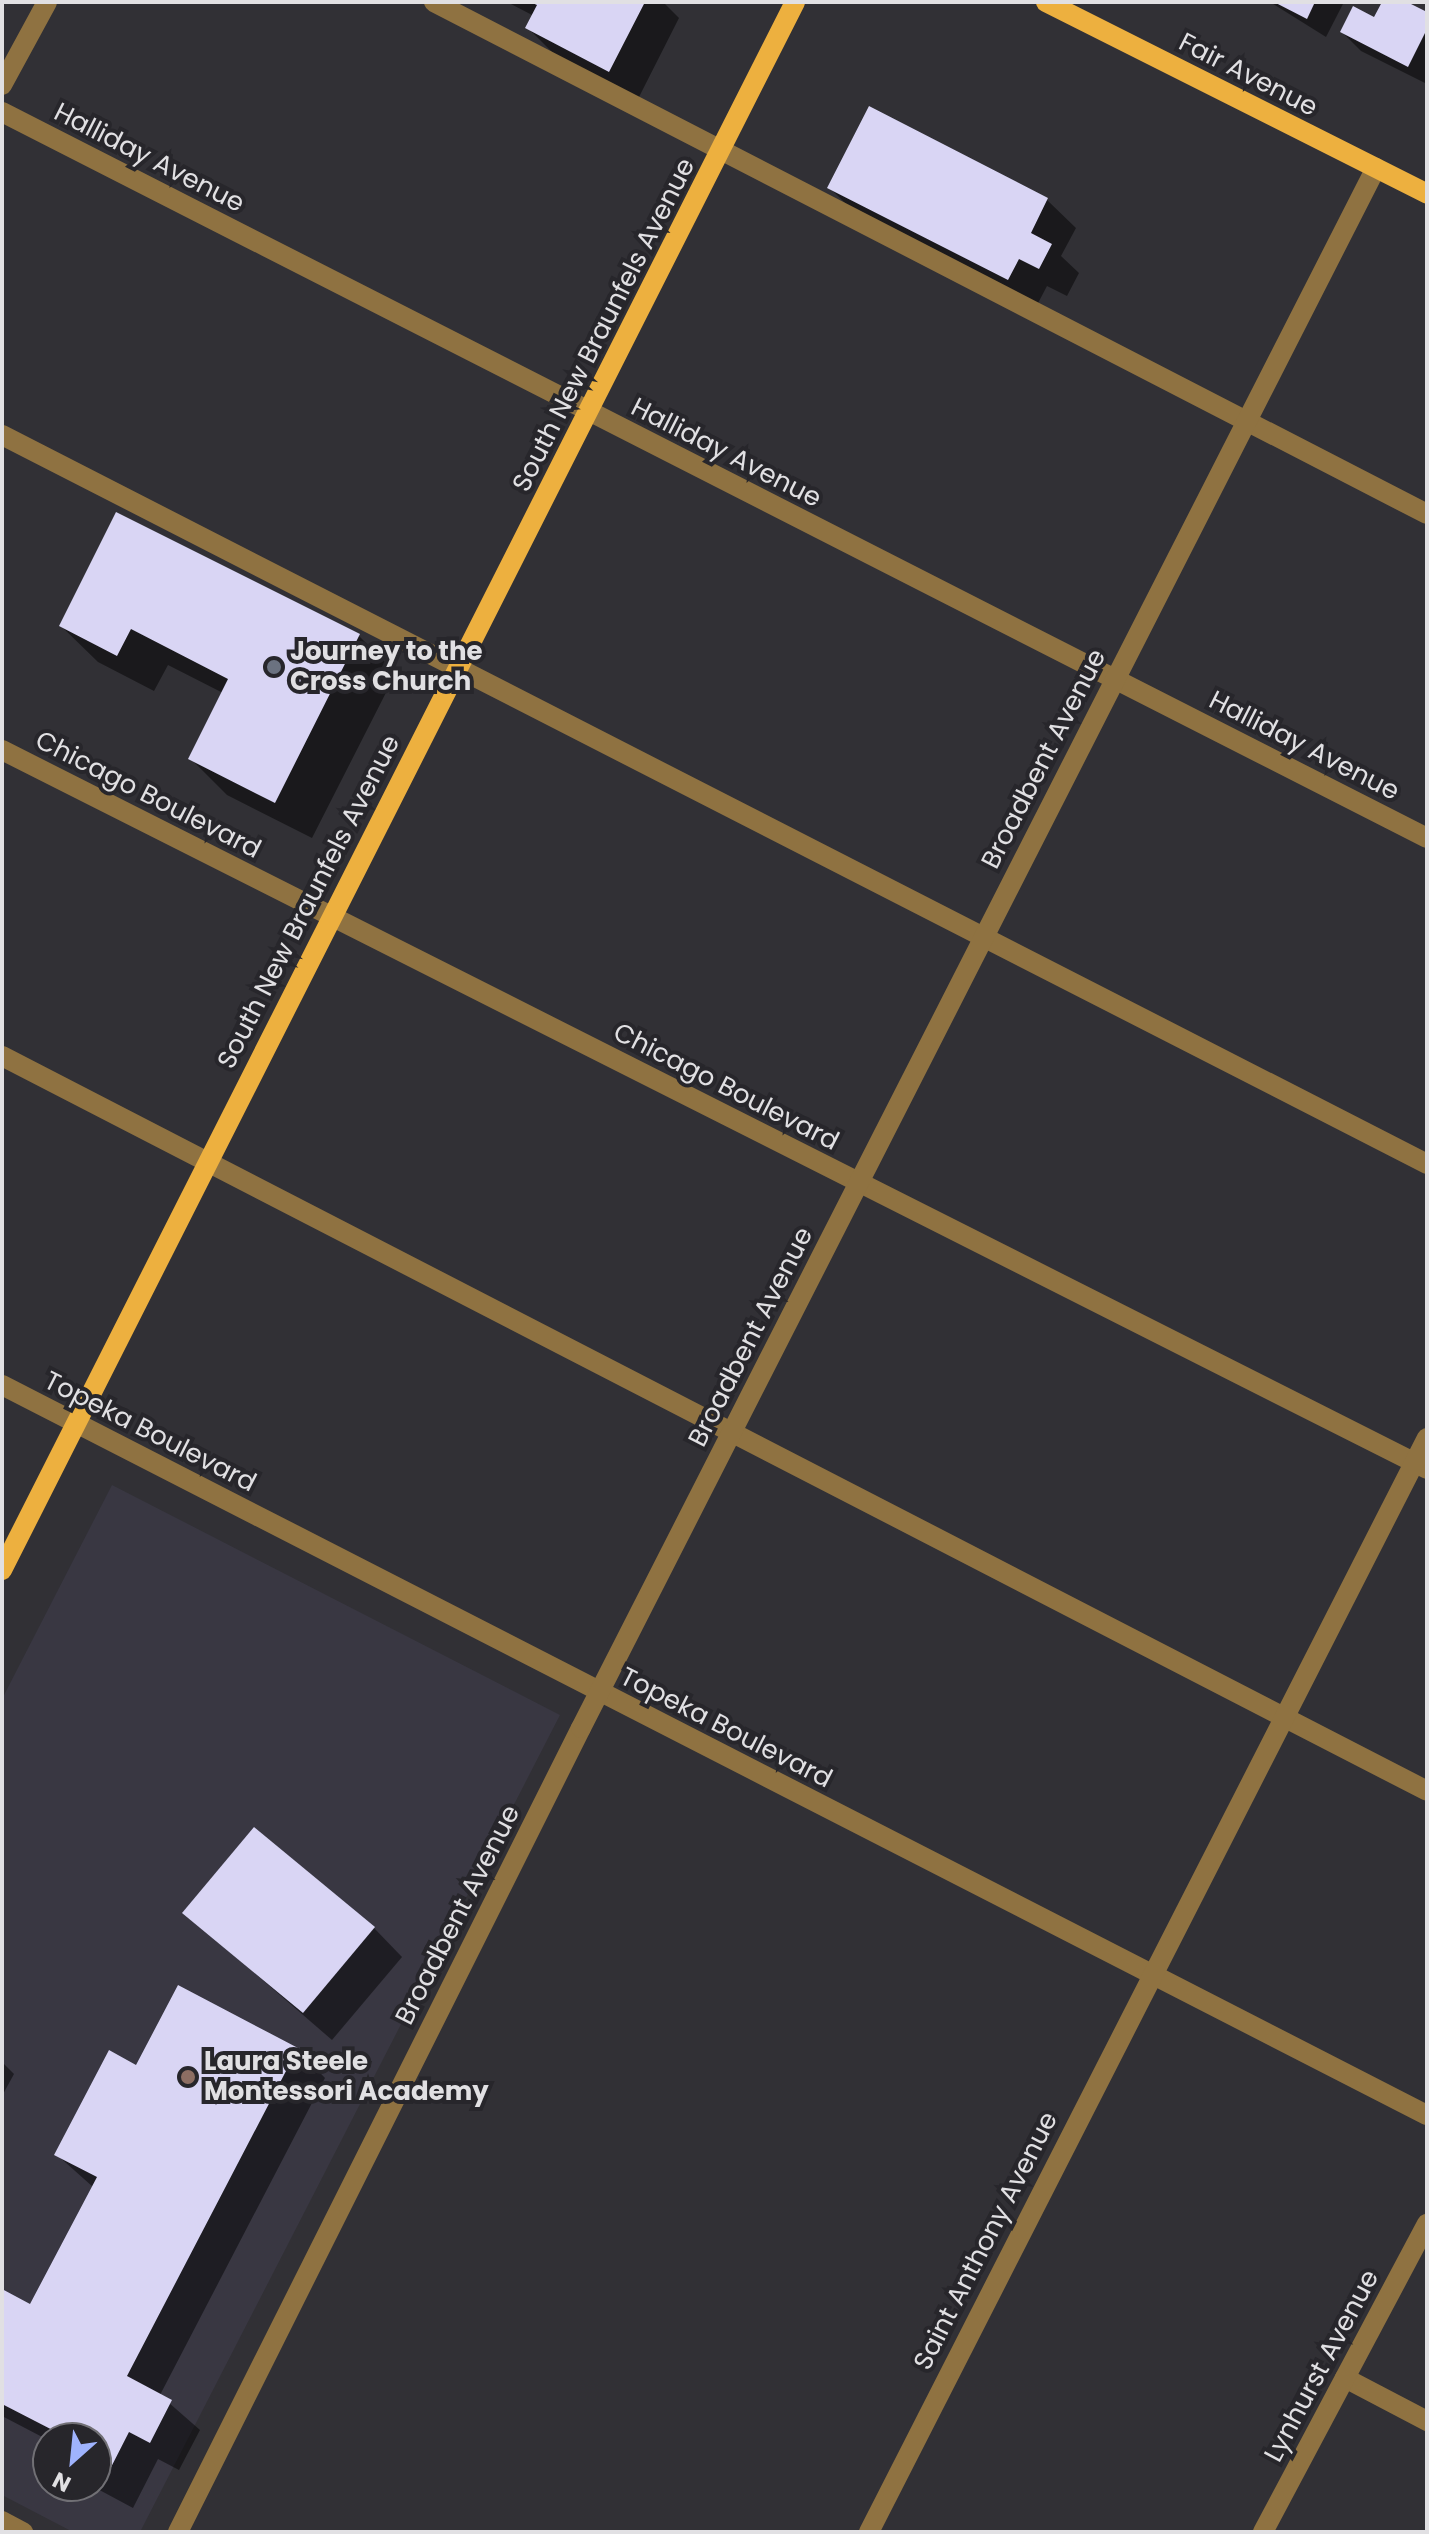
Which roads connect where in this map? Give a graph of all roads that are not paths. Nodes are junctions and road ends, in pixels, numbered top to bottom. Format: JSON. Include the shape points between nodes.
{"nodes":[{"id":1,"x":47,"y":2,"type":"edge"},
{"id":2,"x":434,"y":2,"type":"edge"},
{"id":3,"x":795,"y":2,"type":"edge"},
{"id":4,"x":1050,"y":3,"type":"edge"},
{"id":5,"x":2,"y":85,"type":"edge"},
{"id":6,"x":2,"y":112,"type":"edge"},
{"id":7,"x":721,"y":150,"type":"junction"},
{"id":8,"x":1376,"y":168,"type":"junction"},
{"id":9,"x":1427,"y":194,"type":"edge"},
{"id":10,"x":590,"y":414,"type":"junction"},
{"id":11,"x":1246,"y":421,"type":"junction"},
{"id":12,"x":2,"y":435,"type":"edge"},
{"id":13,"x":1427,"y":514,"type":"edge"},
{"id":14,"x":458,"y":668,"type":"junction"},
{"id":15,"x":1114,"y":679,"type":"junction"},
{"id":16,"x":2,"y":750,"type":"edge"},
{"id":17,"x":1427,"y":838,"type":"edge"},
{"id":18,"x":328,"y":916,"type":"junction"},
{"id":19,"x":983,"y":937,"type":"junction"},
{"id":20,"x":2,"y":1056,"type":"edge"},
{"id":21,"x":206,"y":1161,"type":"junction"},
{"id":22,"x":1427,"y":1164,"type":"edge"},
{"id":23,"x":859,"y":1183,"type":"junction"},
{"id":24,"x":2,"y":1385,"type":"edge"},
{"id":25,"x":75,"y":1422,"type":"junction"},
{"id":26,"x":731,"y":1433,"type":"junction"},
{"id":27,"x":1427,"y":1438,"type":"edge"},
{"id":28,"x":1420,"y":1466,"type":"edge"},
{"id":29,"x":2,"y":1570,"type":"edge"},
{"id":30,"x":599,"y":1692,"type":"junction"},
{"id":31,"x":1283,"y":1717,"type":"junction"},
{"id":32,"x":1427,"y":1791,"type":"edge"},
{"id":33,"x":1150,"y":1974,"type":"junction"},
{"id":34,"x":1427,"y":2115,"type":"edge"},
{"id":35,"x":1427,"y":2224,"type":"edge"},
{"id":36,"x":1345,"y":2378,"type":"junction"},
{"id":37,"x":1427,"y":2421,"type":"edge"},
{"id":38,"x":2,"y":2521,"type":"edge"},
{"id":39,"x":23,"y":2532,"type":"edge"},
{"id":40,"x":178,"y":2532,"type":"edge"},
{"id":41,"x":869,"y":2532,"type":"edge"},
{"id":42,"x":1263,"y":2532,"type":"edge"}],
"edges":[{"from":1,"to":5,"type":"street"},
{"from":2,"to":7,"type":"street"},
{"from":3,"to":7,"type":"main road","name":"South New Braunfels Avenue"},
{"from":4,"to":8,"type":"main road","name":"Fair Avenue"},
{"from":6,"to":10,"type":"street","name":"Halliday Avenue"},
{"from":7,"to":10,"type":"main road","name":"South New Braunfels Avenue"},
{"from":7,"to":11,"type":"street"},
{"from":8,"to":9,"type":"main road","name":"Fair Avenue"},
{"from":8,"to":11,"type":"street","name":"Broadbent Avenue"},
{"from":10,"to":14,"type":"main road","name":"South New Braunfels Avenue"},
{"from":10,"to":15,"type":"street","name":"Halliday Avenue"},
{"from":11,"to":13,"type":"street"},
{"from":11,"to":15,"type":"street","name":"Broadbent Avenue"},
{"from":12,"to":14,"type":"street"},
{"from":14,"to":18,"type":"main road","name":"South New Braunfels Avenue"},
{"from":14,"to":19,"type":"street"},
{"from":15,"to":17,"type":"street","name":"Halliday Avenue"},
{"from":15,"to":19,"type":"street","name":"Broadbent Avenue"},
{"from":16,"to":18,"type":"street","name":"Chicago Boulevard"},
{"from":18,"to":21,"type":"main road","name":"South New Braunfels Avenue"},
{"from":18,"to":23,"type":"street","name":"Chicago Boulevard"},
{"from":19,"to":22,"type":"street"},
{"from":19,"to":23,"type":"street","name":"Broadbent Avenue"},
{"from":20,"to":21,"type":"street"},
{"from":21,"to":25,"type":"main road","name":"South New Braunfels Avenue"},
{"from":21,"to":26,"type":"street"},
{"from":23,"to":26,"type":"street","name":"Broadbent Avenue"},
{"from":23,"to":28,"type":"street","name":"Chicago Boulevard"},
{"from":24,"to":25,"type":"street","name":"Topeka Boulevard"},
{"from":25,"to":29,"type":"main road","name":"South New Braunfels Avenue"},
{"from":25,"to":30,"type":"street","name":"Topeka Boulevard"},
{"from":26,"to":30,"type":"street","name":"Broadbent Avenue"},
{"from":26,"to":31,"type":"street"},
{"from":27,"to":28,"type":"street","name":"Saint Anthony Avenue"},
{"from":28,"to":31,"type":"street","name":"Saint Anthony Avenue"},
{"from":30,"to":33,"type":"street","name":"Topeka Boulevard"},
{"from":30,"to":40,"type":"street","name":"Broadbent Avenue"},
{"from":31,"to":32,"type":"street"},
{"from":31,"to":33,"type":"street","name":"Saint Anthony Avenue"},
{"from":33,"to":34,"type":"street","name":"Topeka Boulevard"},
{"from":33,"to":41,"type":"street","name":"Saint Anthony Avenue"},
{"from":35,"to":36,"type":"street","name":"Lynhurst Avenue"},
{"from":36,"to":37,"type":"street"},
{"from":36,"to":42,"type":"street","name":"Lynhurst Avenue"},
{"from":38,"to":39,"type":"street"}]}
